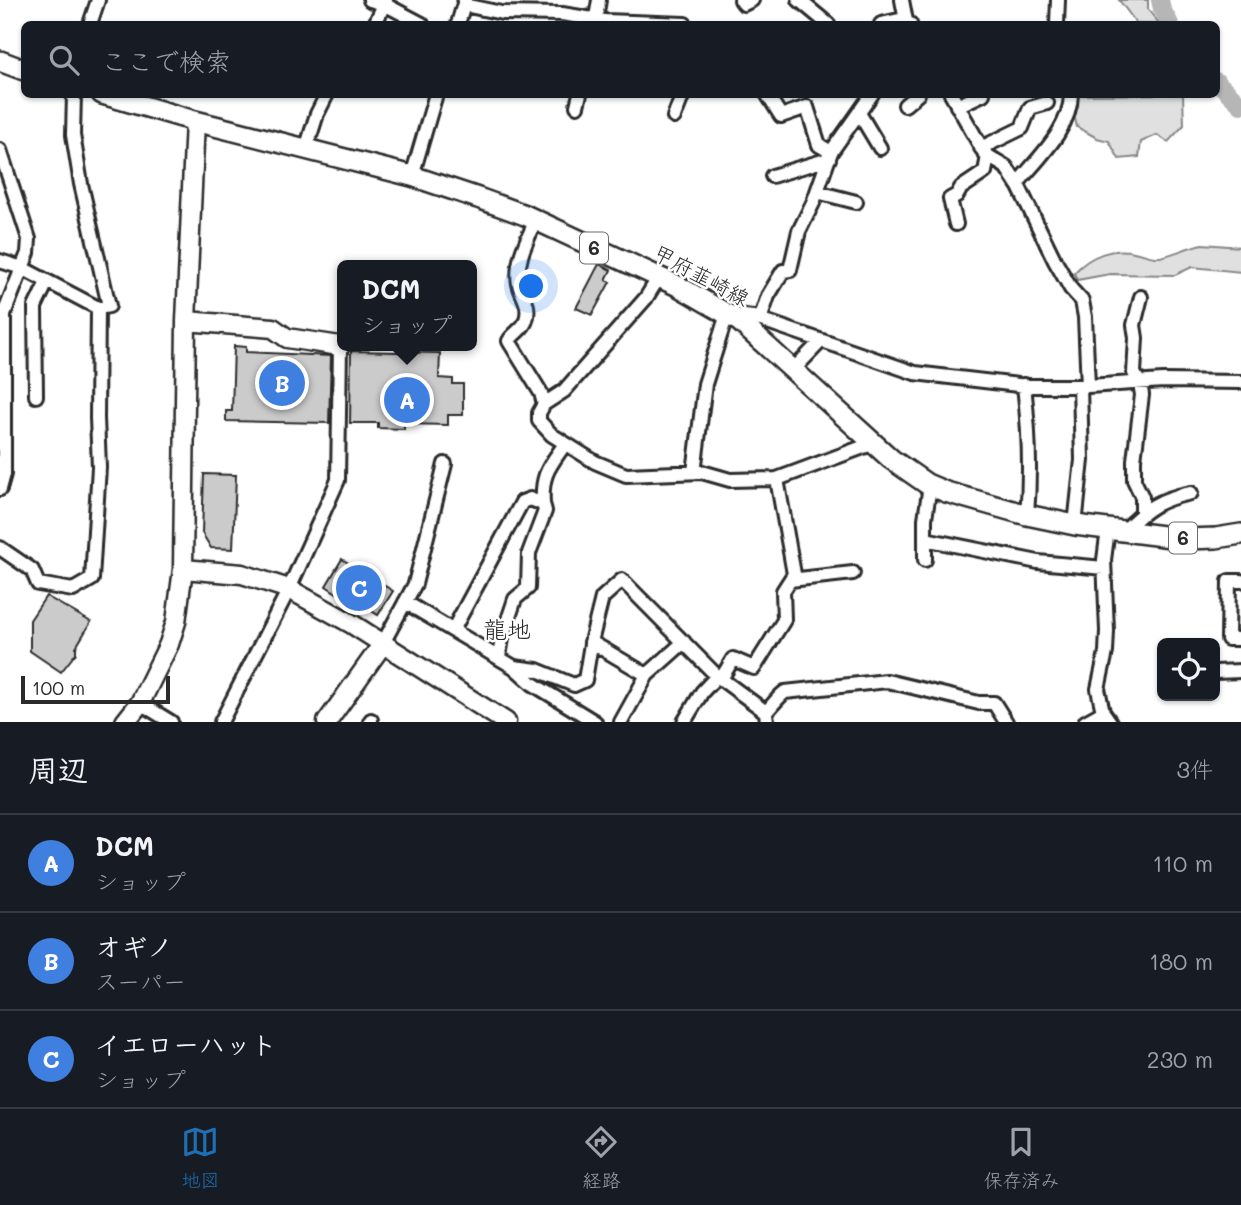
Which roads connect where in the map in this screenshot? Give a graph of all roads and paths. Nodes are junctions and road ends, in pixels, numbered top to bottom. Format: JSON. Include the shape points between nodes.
{"nodes":[{"id":1,"x":98,"y":0,"type":"edge"},
{"id":2,"x":370,"y":0,"type":"edge"},
{"id":3,"x":548,"y":0,"type":"edge"},
{"id":4,"x":599,"y":0,"type":"edge"},
{"id":5,"x":741,"y":0,"type":"edge"},
{"id":6,"x":752,"y":0,"type":"edge"},
{"id":7,"x":799,"y":0,"type":"edge"},
{"id":8,"x":902,"y":0,"type":"edge"},
{"id":9,"x":1058,"y":0,"type":"edge"},
{"id":10,"x":385,"y":2,"type":"edge"},
{"id":11,"x":464,"y":3,"type":"edge"},
{"id":12,"x":546,"y":14,"type":"junction"},
{"id":13,"x":91,"y":21,"type":"edge"},
{"id":14,"x":376,"y":21,"type":"edge"},
{"id":15,"x":417,"y":21,"type":"edge"},
{"id":16,"x":459,"y":21,"type":"edge"},
{"id":17,"x":590,"y":21,"type":"edge"},
{"id":18,"x":596,"y":21,"type":"edge"},
{"id":19,"x":824,"y":21,"type":"edge"},
{"id":20,"x":907,"y":21,"type":"edge"},
{"id":21,"x":1057,"y":21,"type":"edge"},
{"id":22,"x":0,"y":61,"type":"edge"},
{"id":23,"x":21,"y":69,"type":"edge"},
{"id":24,"x":74,"y":98,"type":"edge"},
{"id":25,"x":116,"y":98,"type":"edge"},
{"id":26,"x":325,"y":98,"type":"edge"},
{"id":27,"x":435,"y":98,"type":"edge"},
{"id":28,"x":681,"y":98,"type":"edge"},
{"id":29,"x":770,"y":98,"type":"edge"},
{"id":30,"x":869,"y":98,"type":"edge"},
{"id":31,"x":913,"y":98,"type":"edge"},
{"id":32,"x":1071,"y":98,"type":"edge"},
{"id":33,"x":954,"y":100,"type":"edge"},
{"id":34,"x":1047,"y":103,"type":"dead end"},
{"id":35,"x":905,"y":105,"type":"dead end"},
{"id":36,"x":859,"y":113,"type":"junction"},
{"id":37,"x":674,"y":117,"type":"dead end"},
{"id":38,"x":195,"y":121,"type":"junction"},
{"id":39,"x":880,"y":148,"type":"dead end"},
{"id":40,"x":306,"y":149,"type":"junction"},
{"id":41,"x":0,"y":150,"type":"edge"},
{"id":42,"x":984,"y":152,"type":"junction"},
{"id":43,"x":830,"y":155,"type":"junction"},
{"id":44,"x":412,"y":176,"type":"junction"},
{"id":45,"x":772,"y":176,"type":"dead end"},
{"id":46,"x":1017,"y":184,"type":"junction"},
{"id":47,"x":817,"y":192,"type":"junction"},
{"id":48,"x":856,"y":202,"type":"dead end"},
{"id":49,"x":536,"y":220,"type":"junction"},
{"id":50,"x":956,"y":224,"type":"dead end"},
{"id":51,"x":0,"y":261,"type":"edge"},
{"id":52,"x":22,"y":268,"type":"junction"},
{"id":53,"x":659,"y":277,"type":"junction"},
{"id":54,"x":47,"y":282,"type":"junction"},
{"id":55,"x":1141,"y":297,"type":"dead end"},
{"id":56,"x":98,"y":308,"type":"junction"},
{"id":57,"x":727,"y":314,"type":"junction"},
{"id":58,"x":761,"y":320,"type":"junction"},
{"id":59,"x":186,"y":321,"type":"junction"},
{"id":60,"x":821,"y":341,"type":"junction"},
{"id":61,"x":337,"y":346,"type":"edge"},
{"id":62,"x":340,"y":351,"type":"edge"},
{"id":63,"x":794,"y":369,"type":"junction"},
{"id":64,"x":1241,"y":382,"type":"edge"},
{"id":65,"x":1140,"y":383,"type":"junction"},
{"id":66,"x":1024,"y":386,"type":"junction"},
{"id":67,"x":1084,"y":386,"type":"junction"},
{"id":68,"x":36,"y":396,"type":"dead end"},
{"id":69,"x":544,"y":404,"type":"junction"},
{"id":70,"x":565,"y":443,"type":"junction"},
{"id":71,"x":874,"y":443,"type":"junction"},
{"id":72,"x":445,"y":464,"type":"dead end"},
{"id":73,"x":695,"y":472,"type":"junction"},
{"id":74,"x":777,"y":479,"type":"junction"},
{"id":75,"x":930,"y":485,"type":"junction"},
{"id":76,"x":0,"y":489,"type":"edge"},
{"id":77,"x":1191,"y":493,"type":"dead end"},
{"id":78,"x":543,"y":504,"type":"junction"},
{"id":79,"x":1142,"y":512,"type":"junction"},
{"id":80,"x":1027,"y":515,"type":"junction"},
{"id":81,"x":1075,"y":525,"type":"junction"},
{"id":82,"x":1116,"y":530,"type":"junction"},
{"id":83,"x":1241,"y":534,"type":"edge"},
{"id":84,"x":925,"y":539,"type":"junction"},
{"id":85,"x":0,"y":548,"type":"edge"},
{"id":86,"x":925,"y":560,"type":"dead end"},
{"id":87,"x":1104,"y":568,"type":"junction"},
{"id":88,"x":183,"y":569,"type":"junction"},
{"id":89,"x":853,"y":573,"type":"dead end"},
{"id":90,"x":790,"y":580,"type":"junction"},
{"id":91,"x":1241,"y":581,"type":"edge"},
{"id":92,"x":289,"y":589,"type":"junction"},
{"id":93,"x":405,"y":602,"type":"junction"},
{"id":94,"x":453,"y":630,"type":"junction"},
{"id":95,"x":1241,"y":639,"type":"edge"},
{"id":96,"x":591,"y":642,"type":"junction"},
{"id":97,"x":684,"y":642,"type":"junction"},
{"id":98,"x":382,"y":645,"type":"junction"},
{"id":99,"x":499,"y":657,"type":"junction"},
{"id":100,"x":514,"y":667,"type":"junction"},
{"id":101,"x":1220,"y":671,"type":"edge"},
{"id":102,"x":1241,"y":671,"type":"edge"},
{"id":103,"x":647,"y":676,"type":"junction"},
{"id":104,"x":719,"y":677,"type":"junction"},
{"id":105,"x":140,"y":703,"type":"junction"},
{"id":106,"x":767,"y":717,"type":"edge"},
{"id":107,"x":1107,"y":717,"type":"edge"},
{"id":108,"x":125,"y":722,"type":"edge"},
{"id":109,"x":171,"y":722,"type":"edge"},
{"id":110,"x":220,"y":722,"type":"edge"},
{"id":111,"x":327,"y":722,"type":"edge"},
{"id":112,"x":506,"y":722,"type":"edge"},
{"id":113,"x":595,"y":722,"type":"edge"},
{"id":114,"x":621,"y":722,"type":"edge"},
{"id":115,"x":684,"y":722,"type":"edge"},
{"id":116,"x":1006,"y":722,"type":"edge"},
{"id":117,"x":1085,"y":722,"type":"edge"}],
"edges":[{"from":1,"to":13,"type":"street"},
{"from":2,"to":10,"type":"street"},
{"from":3,"to":12,"type":"street"},
{"from":4,"to":18,"type":"street"},
{"from":5,"to":6,"type":"street","via":[[744,4]]},
{"from":7,"to":19,"type":"street"},
{"from":8,"to":20,"type":"street"},
{"from":9,"to":21,"type":"street"},
{"from":10,"to":14,"type":"street"},
{"from":10,"to":15,"type":"street"},
{"from":11,"to":12,"type":"street","via":[[502,13]]},
{"from":11,"to":16,"type":"street"},
{"from":12,"to":17,"type":"street"},
{"from":22,"to":23,"type":"main road"},
{"from":24,"to":56,"type":"street","via":[[73,135],[81,184],[110,306]]},
{"from":25,"to":38,"type":"main road","name":"甲府韮崎線","number":"6"},
{"from":26,"to":40,"type":"street"},
{"from":27,"to":44,"type":"street"},
{"from":28,"to":37,"type":"street"},
{"from":29,"to":43,"type":"street","via":[[781,116],[807,107],[819,145]]},
{"from":30,"to":36,"type":"street"},
{"from":31,"to":35,"type":"street"},
{"from":32,"to":46,"type":"street","via":[[1064,124]]},
{"from":33,"to":42,"type":"street"},
{"from":34,"to":42,"type":"street","via":[[1030,108],[1022,128]]},
{"from":36,"to":39,"type":"street"},
{"from":36,"to":43,"type":"street"},
{"from":38,"to":40,"type":"main road","name":"甲府韮崎線","number":"6"},
{"from":38,"to":59,"type":"street"},
{"from":40,"to":44,"type":"main road","name":"甲府韮崎線","number":"6"},
{"from":41,"to":52,"type":"street","via":[[29,239]]},
{"from":42,"to":46,"type":"street","via":[[1006,167]]},
{"from":42,"to":50,"type":"street","via":[[985,172],[950,199]]},
{"from":43,"to":45,"type":"street"},
{"from":43,"to":47,"type":"street"},
{"from":44,"to":49,"type":"main road","name":"甲府韮崎線","number":"6"},
{"from":46,"to":67,"type":"street","via":[[1060,270],[1082,301]]},
{"from":47,"to":48,"type":"street"},
{"from":47,"to":58,"type":"street","via":[[799,232],[790,270],[783,271],[768,296]]},
{"from":49,"to":53,"type":"main road","name":"甲府韮崎線","number":"6"},
{"from":49,"to":69,"type":"street","via":[[518,276],[527,304],[526,320],[509,341]]},
{"from":51,"to":52,"type":"street"},
{"from":52,"to":54,"type":"street"},
{"from":52,"to":76,"type":"street","via":[[4,314],[4,474]]},
{"from":53,"to":57,"type":"main road","name":"甲府韮崎線","number":"6"},
{"from":53,"to":69,"type":"street","via":[[564,391]]},
{"from":54,"to":56,"type":"street"},
{"from":54,"to":68,"type":"street","via":[[35,307]]},
{"from":55,"to":65,"type":"street","via":[[1134,325],[1134,373]]},
{"from":56,"to":85,"type":"street","via":[[100,467],[92,579],[73,590],[38,584],[32,570]]},
{"from":57,"to":58,"type":"street"},
{"from":57,"to":63,"type":"main road","name":"甲府韮崎線","number":"6"},
{"from":57,"to":73,"type":"street","via":[[705,384]]},
{"from":58,"to":60,"type":"street"},
{"from":59,"to":61,"type":"street","via":[[273,328],[287,338]]},
{"from":59,"to":88,"type":"street"},
{"from":60,"to":63,"type":"street"},
{"from":60,"to":66,"type":"street","via":[[915,373]]},
{"from":62,"to":92,"type":"street","via":[[338,480]]},
{"from":63,"to":71,"type":"main road","name":"甲府韮崎線","number":"6"},
{"from":64,"to":65,"type":"street"},
{"from":65,"to":67,"type":"street"},
{"from":65,"to":79,"type":"street","via":[[1134,480],[1142,497]]},
{"from":66,"to":67,"type":"street"},
{"from":66,"to":80,"type":"street","via":[[1031,477]]},
{"from":67,"to":81,"type":"street"},
{"from":69,"to":70,"type":"street","via":[[539,421]]},
{"from":70,"to":73,"type":"street","via":[[626,475]]},
{"from":70,"to":78,"type":"street","via":[[542,483]]},
{"from":71,"to":74,"type":"street"},
{"from":71,"to":75,"type":"main road","name":"甲府韮崎線","number":"6"},
{"from":72,"to":93,"type":"street","via":[[415,584]]},
{"from":73,"to":74,"type":"street","via":[[730,480]]},
{"from":74,"to":90,"type":"street","via":[[794,574]]},
{"from":75,"to":80,"type":"main road","name":"甲府韮崎線","number":"6"},
{"from":75,"to":84,"type":"street"},
{"from":77,"to":79,"type":"street","via":[[1166,498]]},
{"from":78,"to":94,"type":"street","via":[[530,499],[522,502]]},
{"from":78,"to":99,"type":"street","via":[[545,511],[528,553],[528,588],[515,599]]},
{"from":79,"to":82,"type":"street"},
{"from":80,"to":81,"type":"main road","name":"甲府韮崎線","number":"6"},
{"from":81,"to":82,"type":"main road","name":"甲府韮崎線","number":"6"},
{"from":82,"to":83,"type":"main road","name":"甲府韮崎線","number":"6","via":[[1187,539]]},
{"from":82,"to":87,"type":"street"},
{"from":84,"to":86,"type":"street"},
{"from":84,"to":87,"type":"street","via":[[1038,562]]},
{"from":87,"to":107,"type":"street","via":[[1106,652],[1098,689]]},
{"from":88,"to":92,"type":"street","via":[[242,574]]},
{"from":88,"to":105,"type":"street","via":[[169,644]]},
{"from":89,"to":90,"type":"street"},
{"from":90,"to":104,"type":"street","via":[[783,591],[784,620],[754,668],[733,659]]},
{"from":91,"to":95,"type":"street","via":[[1229,581],[1228,639]]},
{"from":92,"to":98,"type":"street"},
{"from":92,"to":110,"type":"street"},
{"from":93,"to":94,"type":"street"},
{"from":93,"to":98,"type":"street"},
{"from":94,"to":99,"type":"street"},
{"from":96,"to":97,"type":"street","via":[[602,598],[622,580]]},
{"from":96,"to":100,"type":"street","via":[[585,680],[574,685],[537,670]]},
{"from":96,"to":103,"type":"street"},
{"from":97,"to":103,"type":"street"},
{"from":97,"to":104,"type":"street"},
{"from":98,"to":111,"type":"street"},
{"from":98,"to":112,"type":"street"},
{"from":99,"to":100,"type":"street"},
{"from":100,"to":113,"type":"street"},
{"from":101,"to":102,"type":"street"},
{"from":103,"to":114,"type":"street"},
{"from":104,"to":106,"type":"street"},
{"from":104,"to":115,"type":"street","via":[[702,692]]},
{"from":105,"to":108,"type":"street"},
{"from":105,"to":109,"type":"street"},
{"from":106,"to":116,"type":"street","via":[[777,697],[785,692],[887,681],[995,703]]},
{"from":107,"to":117,"type":"street"}]}
